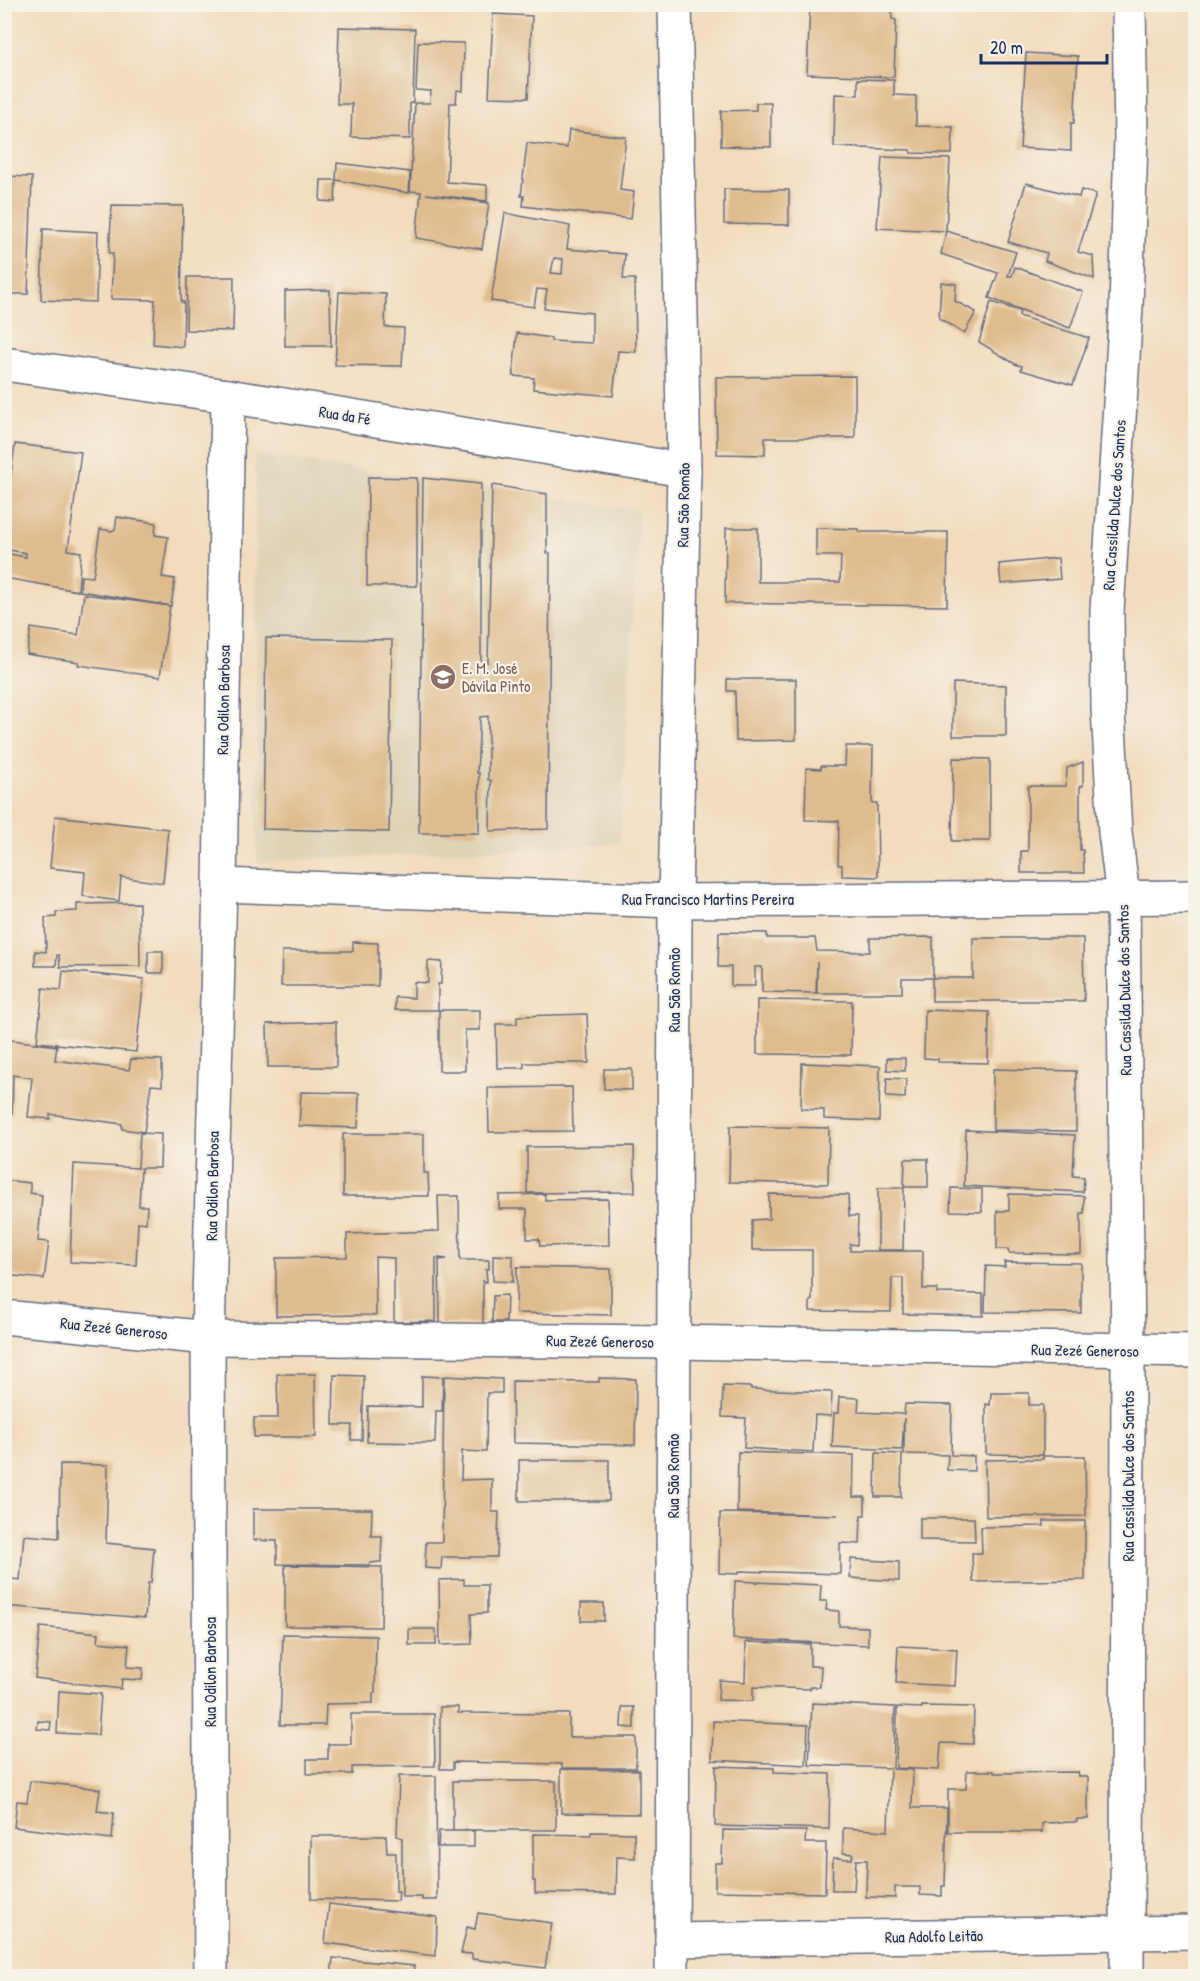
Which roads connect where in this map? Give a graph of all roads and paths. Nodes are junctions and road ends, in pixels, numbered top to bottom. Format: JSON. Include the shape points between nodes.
{"nodes":[{"id":1,"x":675,"y":4,"type":"edge"},
{"id":2,"x":1129,"y":4,"type":"edge"},
{"id":3,"x":4,"y":364,"type":"edge"},
{"id":4,"x":228,"y":396,"type":"junction"},
{"id":5,"x":684,"y":470,"type":"junction"},
{"id":6,"x":220,"y":885,"type":"junction"},
{"id":7,"x":1123,"y":897,"type":"junction"},
{"id":8,"x":1196,"y":897,"type":"edge"},
{"id":9,"x":675,"y":901,"type":"junction"},
{"id":10,"x":4,"y":1317,"type":"edge"},
{"id":11,"x":208,"y":1338,"type":"junction"},
{"id":12,"x":674,"y":1342,"type":"junction"},
{"id":13,"x":1128,"y":1351,"type":"junction"},
{"id":14,"x":1196,"y":1351,"type":"edge"},
{"id":15,"x":1126,"y":1932,"type":"junction"},
{"id":16,"x":1196,"y":1932,"type":"edge"},
{"id":17,"x":672,"y":1940,"type":"junction"},
{"id":18,"x":211,"y":1977,"type":"edge"},
{"id":19,"x":672,"y":1977,"type":"edge"},
{"id":20,"x":1127,"y":1977,"type":"edge"}],
"edges":[{"from":1,"to":5,"type":"street","name":"Rua São Romão"},
{"from":2,"to":7,"type":"street","name":"Rua Cassilda Dulce dos Santos","via":[[1131,139],[1126,297],[1107,611],[1108,720]]},
{"from":3,"to":4,"type":"street","name":"Rua da Fé"},
{"from":4,"to":5,"type":"street","name":"Rua da Fé"},
{"from":4,"to":6,"type":"street","name":"Rua Odilon Barbosa"},
{"from":5,"to":9,"type":"street","name":"Rua São Romão"},
{"from":6,"to":9,"type":"street","name":"Rua Francisco Martins Pereira"},
{"from":6,"to":11,"type":"street","name":"Rua Odilon Barbosa"},
{"from":7,"to":8,"type":"street","name":"Rua Francisco Martins Pereira"},
{"from":7,"to":9,"type":"street","name":"Rua Francisco Martins Pereira"},
{"from":7,"to":13,"type":"street","name":"Rua Cassilda Dulce dos Santos"},
{"from":9,"to":12,"type":"street","name":"Rua São Romão"},
{"from":10,"to":11,"type":"street","name":"Rua Zezé Generoso"},
{"from":11,"to":12,"type":"street","name":"Rua Zezé Generoso"},
{"from":11,"to":18,"type":"street","name":"Rua Odilon Barbosa"},
{"from":12,"to":13,"type":"street","name":"Rua Zezé Generoso"},
{"from":12,"to":17,"type":"street","name":"Rua São Romão"},
{"from":13,"to":14,"type":"street","name":"Rua Zezé Generoso"},
{"from":13,"to":15,"type":"street","name":"Rua Cassilda Dulce dos Santos"},
{"from":15,"to":16,"type":"street","name":"Rua Adolfo Leitão"},
{"from":15,"to":17,"type":"street","name":"Rua Adolfo Leitão"},
{"from":15,"to":20,"type":"street","name":"Rua Cassilda Dulce dos Santos"},
{"from":17,"to":19,"type":"street","name":"Rua São Romão"}]}
